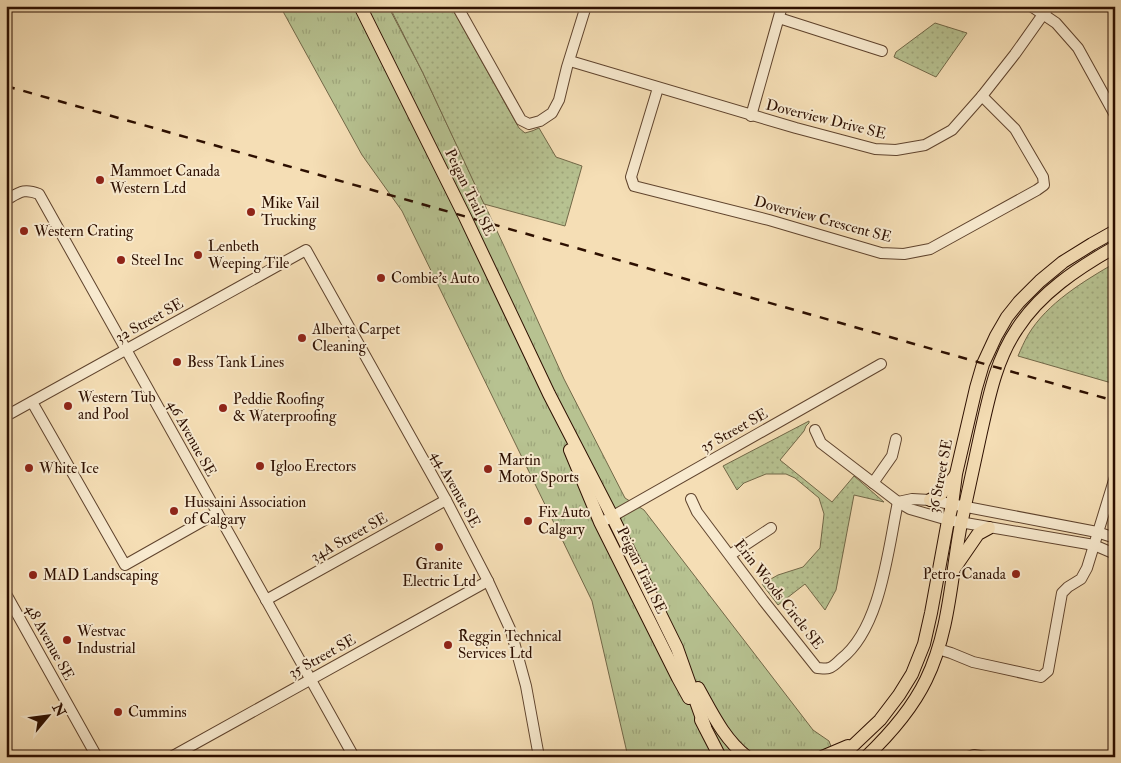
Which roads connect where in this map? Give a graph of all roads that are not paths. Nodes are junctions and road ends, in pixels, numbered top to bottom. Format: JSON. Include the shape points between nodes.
{"nodes":[{"id":1,"x":360,"y":6,"type":"edge"},
{"id":2,"x":457,"y":6,"type":"edge"},
{"id":3,"x":586,"y":6,"type":"edge"},
{"id":4,"x":782,"y":6,"type":"edge"},
{"id":5,"x":1031,"y":6,"type":"edge"},
{"id":6,"x":1047,"y":10,"type":"edge"},
{"id":7,"x":779,"y":18,"type":"junction"},
{"id":8,"x":882,"y":51,"type":"dead end"},
{"id":9,"x":570,"y":61,"type":"junction"},
{"id":10,"x":658,"y":88,"type":"junction"},
{"id":11,"x":982,"y":96,"type":"junction"},
{"id":12,"x":1115,"y":115,"type":"edge"},
{"id":13,"x":751,"y":116,"type":"junction"},
{"id":14,"x":6,"y":200,"type":"edge"},
{"id":15,"x":1115,"y":231,"type":"edge"},
{"id":16,"x":1115,"y":247,"type":"edge"},
{"id":17,"x":306,"y":250,"type":"joint"},
{"id":18,"x":126,"y":350,"type":"junction"},
{"id":19,"x":882,"y":364,"type":"dead end"},
{"id":20,"x":32,"y":402,"type":"junction"},
{"id":21,"x":6,"y":416,"type":"edge"},
{"id":22,"x":815,"y":430,"type":"dead end"},
{"id":23,"x":896,"y":440,"type":"dead end"},
{"id":24,"x":956,"y":474,"type":"junction"},
{"id":25,"x":1115,"y":477,"type":"edge"},
{"id":26,"x":873,"y":483,"type":"junction"},
{"id":27,"x":691,"y":499,"type":"dead end"},
{"id":28,"x":446,"y":500,"type":"junction"},
{"id":29,"x":930,"y":500,"type":"junction"},
{"id":30,"x":898,"y":502,"type":"junction"},
{"id":31,"x":958,"y":506,"type":"junction"},
{"id":32,"x":217,"y":513,"type":"junction"},
{"id":33,"x":606,"y":519,"type":"junction"},
{"id":34,"x":948,"y":520,"type":"junction"},
{"id":35,"x":962,"y":523,"type":"junction"},
{"id":36,"x":771,"y":528,"type":"dead end"},
{"id":37,"x":989,"y":528,"type":"junction"},
{"id":38,"x":1097,"y":532,"type":"junction"},
{"id":39,"x":1115,"y":538,"type":"edge"},
{"id":40,"x":1094,"y":545,"type":"junction"},
{"id":41,"x":1115,"y":554,"type":"edge"},
{"id":42,"x":730,"y":555,"type":"junction"},
{"id":43,"x":954,"y":570,"type":"junction"},
{"id":44,"x":488,"y":581,"type":"junction"},
{"id":45,"x":6,"y":594,"type":"edge"},
{"id":46,"x":266,"y":600,"type":"junction"},
{"id":47,"x":676,"y":648,"type":"junction"},
{"id":48,"x":938,"y":649,"type":"junction"},
{"id":49,"x":311,"y":680,"type":"junction"},
{"id":50,"x":705,"y":727,"type":"junction"},
{"id":51,"x":860,"y":740,"type":"junction"},
{"id":52,"x":97,"y":757,"type":"edge"},
{"id":53,"x":171,"y":757,"type":"edge"},
{"id":54,"x":354,"y":757,"type":"edge"},
{"id":55,"x":539,"y":757,"type":"edge"},
{"id":56,"x":720,"y":757,"type":"edge"},
{"id":57,"x":747,"y":757,"type":"edge"},
{"id":58,"x":822,"y":757,"type":"edge"},
{"id":59,"x":841,"y":757,"type":"edge"},
{"id":60,"x":866,"y":757,"type":"edge"},
{"id":61,"x":968,"y":757,"type":"edge"},
{"id":62,"x":986,"y":757,"type":"edge"}],
"edges":[{"from":1,"to":33,"type":"main road","name":"Peigan Trail SE","via":[[549,394],[574,462]]},
{"from":2,"to":9,"type":"street","via":[[521,120],[529,124],[552,113]]},
{"from":3,"to":9,"type":"street"},
{"from":4,"to":7,"type":"street"},
{"from":5,"to":6,"type":"street"},
{"from":6,"to":11,"type":"street","name":"Doverview Drive SE"},
{"from":6,"to":12,"type":"street","via":[[1078,48]]},
{"from":7,"to":8,"type":"street"},
{"from":7,"to":13,"type":"street"},
{"from":9,"to":10,"type":"street","name":"Doverview Drive SE"},
{"from":10,"to":11,"type":"street","name":"Doverview Crescent SE","via":[[631,177],[634,186],[769,220],[881,253],[904,254],[930,249],[1044,185],[1043,177],[1015,129]]},
{"from":10,"to":13,"type":"street","name":"Doverview Drive SE"},
{"from":11,"to":13,"type":"street","name":"Doverview Drive SE","via":[[952,130],[925,145],[896,150],[875,149]]},
{"from":14,"to":18,"type":"street","name":"46 Avenue SE","via":[[23,191],[39,194]]},
{"from":15,"to":24,"type":"main road","name":"36 Street SE","via":[[1063,262],[1040,281],[1007,317],[982,364]]},
{"from":16,"to":31,"type":"main road","name":"36 Street SE","via":[[1048,294],[1017,329],[993,382]]},
{"from":17,"to":18,"type":"street","name":"32 Street SE"},
{"from":17,"to":28,"type":"street","name":"44 Avenue SE"},
{"from":18,"to":20,"type":"street","name":"32 Street SE"},
{"from":18,"to":32,"type":"street","name":"46 Avenue SE"},
{"from":19,"to":33,"type":"street","name":"35 Street SE"},
{"from":20,"to":21,"type":"street","name":"32 Street SE"},
{"from":20,"to":32,"type":"street","via":[[125,565]]},
{"from":22,"to":26,"type":"street","via":[[820,443]]},
{"from":23,"to":26,"type":"street","via":[[892,456]]},
{"from":24,"to":29,"type":"main road","via":[[941,494]]},
{"from":24,"to":31,"type":"main road","name":"36 Street SE"},
{"from":25,"to":38,"type":"street"},
{"from":26,"to":30,"type":"street"},
{"from":27,"to":42,"type":"street","name":"Erin Woods Circle SE","via":[[697,512]]},
{"from":28,"to":44,"type":"street","name":"44 Avenue SE"},
{"from":28,"to":46,"type":"street","name":"34A Street SE"},
{"from":29,"to":30,"type":"street"},
{"from":29,"to":31,"type":"street"},
{"from":30,"to":34,"type":"street","via":[[910,509]]},
{"from":30,"to":42,"type":"street","name":"Erin Woods Circle SE","via":[[880,592],[870,620],[846,655],[829,668],[817,668]]},
{"from":31,"to":34,"type":"main road","name":"36 Street SE"},
{"from":31,"to":35,"type":"main road","name":"36 Street SE"},
{"from":31,"to":38,"type":"street"},
{"from":32,"to":46,"type":"street","name":"46 Avenue SE"},
{"from":33,"to":47,"type":"main road","name":"Peigan Trail SE"},
{"from":33,"to":50,"type":"main road","name":"Peigan Trail SE","via":[[678,678]]},
{"from":34,"to":35,"type":"street"},
{"from":34,"to":51,"type":"main road","name":"36 Street SE","via":[[924,644],[899,695]]},
{"from":35,"to":37,"type":"street"},
{"from":35,"to":43,"type":"main road","name":"36 Street SE"},
{"from":36,"to":42,"type":"street"},
{"from":37,"to":40,"type":"street"},
{"from":37,"to":43,"type":"main road","via":[[978,534]]},
{"from":38,"to":39,"type":"street"},
{"from":38,"to":40,"type":"street"},
{"from":40,"to":41,"type":"street"},
{"from":40,"to":48,"type":"street","via":[[1081,579],[1062,593],[1048,671],[1041,677],[973,662]]},
{"from":43,"to":48,"type":"main road","name":"36 Street SE"},
{"from":44,"to":49,"type":"street","name":"35 Street SE"},
{"from":44,"to":55,"type":"street","name":"44 Avenue SE","via":[[511,631],[526,686]]},
{"from":45,"to":52,"type":"street","name":"48 Avenue SE"},
{"from":46,"to":49,"type":"street","name":"46 Avenue SE"},
{"from":47,"to":50,"type":"main road","name":"Peigan Trail SE"},
{"from":47,"to":57,"type":"main road","via":[[721,729],[736,749]]},
{"from":48,"to":60,"type":"main road","name":"36 Street SE","via":[[926,680],[912,703]]},
{"from":49,"to":53,"type":"street","name":"35 Street SE"},
{"from":49,"to":54,"type":"street","name":"46 Avenue SE"},
{"from":50,"to":56,"type":"main road","name":"Peigan Trail SE"},
{"from":51,"to":58,"type":"main road"},
{"from":51,"to":59,"type":"main road","name":"36 Street SE"},
{"from":61,"to":62,"type":"street","via":[[974,754]]}]}
